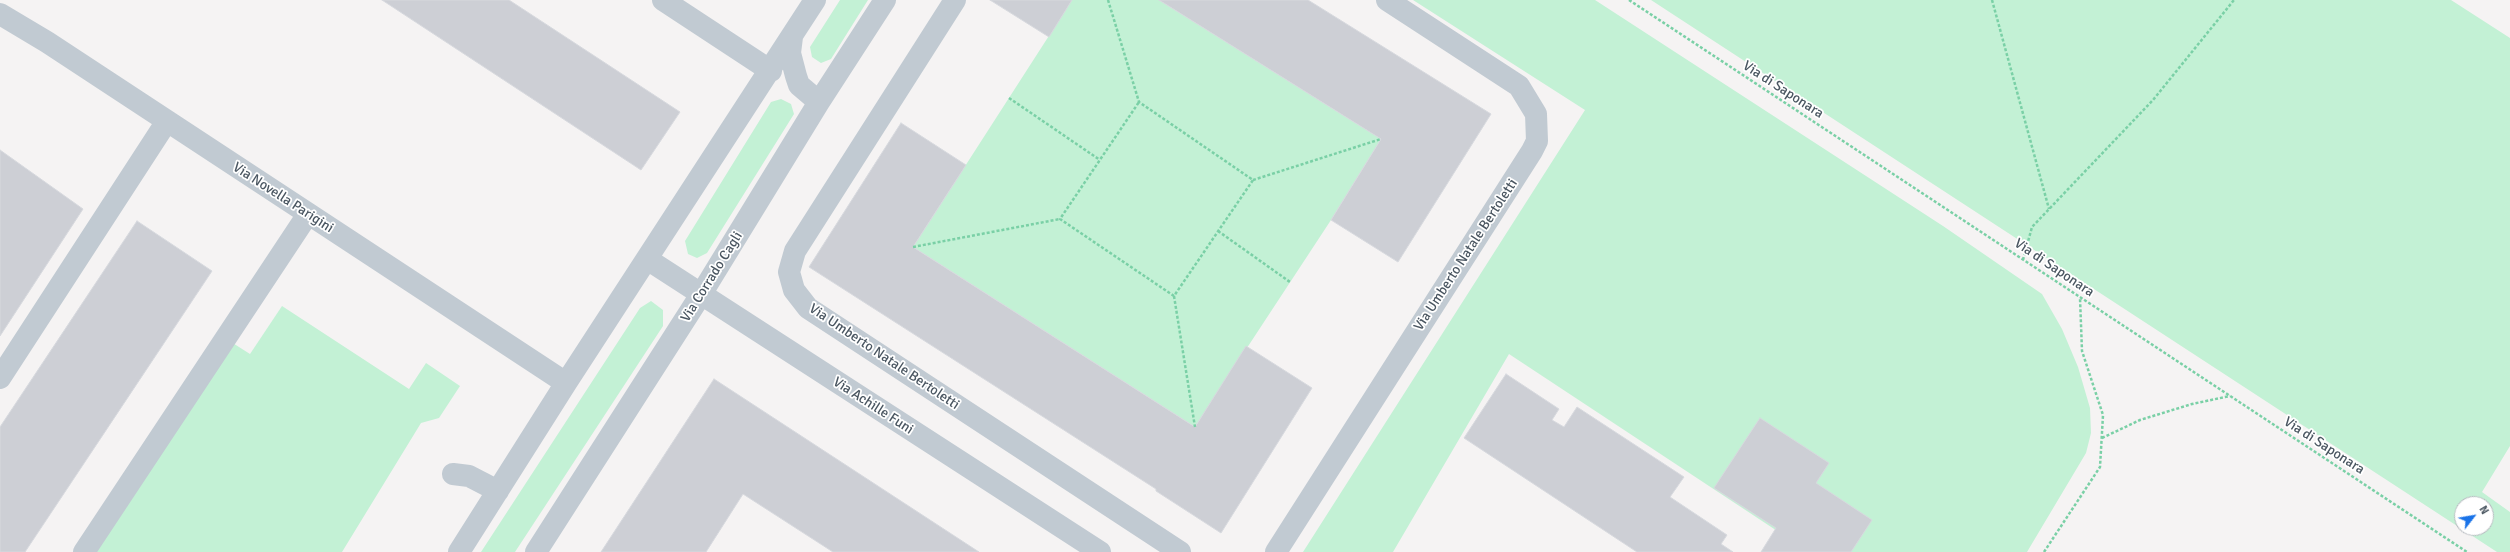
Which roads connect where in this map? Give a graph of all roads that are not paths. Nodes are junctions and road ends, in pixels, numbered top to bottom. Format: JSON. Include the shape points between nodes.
{"nodes":[{"id":1,"x":663,"y":0,"type":"edge"},
{"id":2,"x":815,"y":0,"type":"edge"},
{"id":3,"x":885,"y":0,"type":"edge"},
{"id":4,"x":955,"y":0,"type":"edge"},
{"id":5,"x":1387,"y":0,"type":"edge"},
{"id":6,"x":0,"y":14,"type":"edge"},
{"id":7,"x":792,"y":37,"type":"junction"},
{"id":8,"x":771,"y":71,"type":"junction"},
{"id":9,"x":818,"y":102,"type":"junction"},
{"id":10,"x":168,"y":121,"type":"junction"},
{"id":11,"x":308,"y":214,"type":"junction"},
{"id":12,"x":647,"y":259,"type":"junction"},
{"id":13,"x":700,"y":296,"type":"junction"},
{"id":14,"x":0,"y":378,"type":"edge"},
{"id":15,"x":566,"y":383,"type":"junction"},
{"id":16,"x":453,"y":474,"type":"dead end"},
{"id":17,"x":498,"y":491,"type":"junction"},
{"id":18,"x":84,"y":552,"type":"edge"},
{"id":19,"x":459,"y":552,"type":"edge"},
{"id":20,"x":536,"y":552,"type":"edge"},
{"id":21,"x":1100,"y":552,"type":"edge"},
{"id":22,"x":1180,"y":552,"type":"edge"},
{"id":23,"x":1276,"y":552,"type":"edge"}],
"edges":[{"from":1,"to":8,"type":"street"},
{"from":2,"to":7,"type":"street"},
{"from":3,"to":9,"type":"street","name":"Via Corrado Cagli"},
{"from":4,"to":22,"type":"street","name":"Via Umberto Natale Bertoletti","via":[[795,251],[789,272],[794,290],[808,308]]},
{"from":5,"to":23,"type":"street","name":"Via Umberto Natale Bertoletti","via":[[1519,86],[1536,114],[1537,141]]},
{"from":6,"to":10,"type":"street","name":"Via Novella Parigini"},
{"from":7,"to":8,"type":"street"},
{"from":7,"to":9,"type":"street","via":[[790,53],[796,76],[800,85]]},
{"from":8,"to":12,"type":"street"},
{"from":9,"to":13,"type":"street","name":"Via Corrado Cagli"},
{"from":10,"to":11,"type":"street","name":"Via Novella Parigini"},
{"from":10,"to":14,"type":"street"},
{"from":11,"to":15,"type":"street","name":"Via Novella Parigini"},
{"from":11,"to":18,"type":"street"},
{"from":12,"to":13,"type":"street","name":"Via Achille Funi"},
{"from":12,"to":15,"type":"street"},
{"from":13,"to":20,"type":"street","name":"Via Corrado Cagli"},
{"from":13,"to":21,"type":"street","name":"Via Achille Funi"},
{"from":15,"to":17,"type":"street"},
{"from":16,"to":17,"type":"street","via":[[469,476]]},
{"from":17,"to":19,"type":"street"}]}
